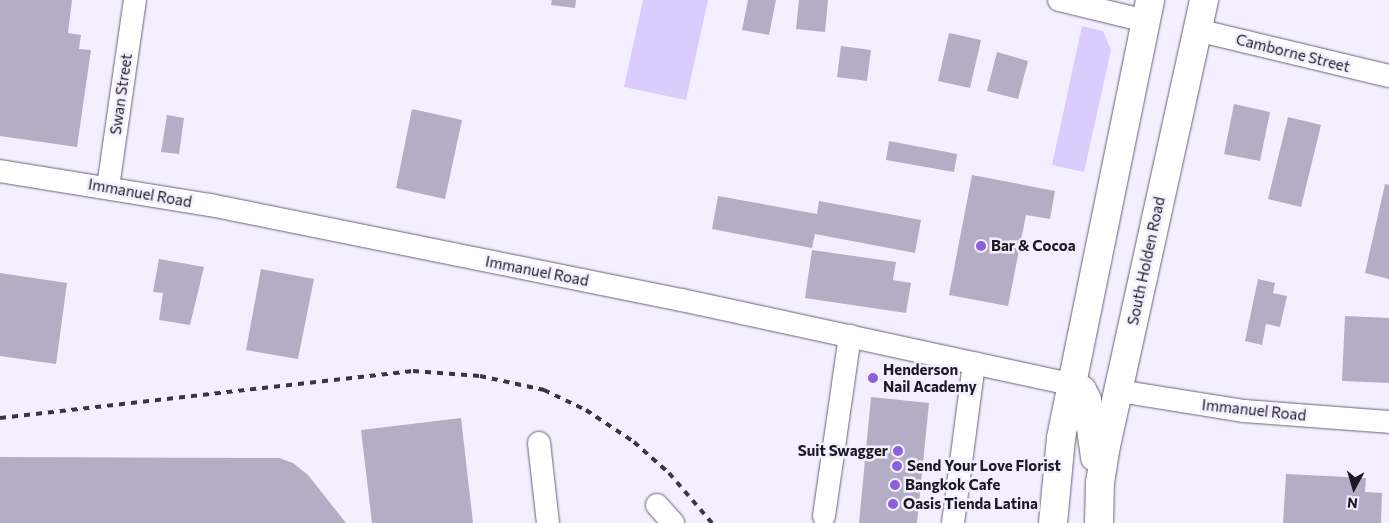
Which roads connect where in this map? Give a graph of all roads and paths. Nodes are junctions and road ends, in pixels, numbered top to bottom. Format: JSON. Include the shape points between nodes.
{"nodes":[{"id":1,"x":135,"y":0,"type":"edge"},
{"id":2,"x":1059,"y":0,"type":"edge"},
{"id":3,"x":1204,"y":0,"type":"edge"},
{"id":4,"x":1148,"y":10,"type":"edge"},
{"id":5,"x":1197,"y":30,"type":"junction"},
{"id":6,"x":1389,"y":76,"type":"edge"},
{"id":7,"x":0,"y":171,"type":"edge"},
{"id":8,"x":108,"y":187,"type":"junction"},
{"id":9,"x":850,"y":336,"type":"junction"},
{"id":10,"x":974,"y":363,"type":"junction"},
{"id":11,"x":1072,"y":384,"type":"junction"},
{"id":12,"x":1119,"y":391,"type":"junction"},
{"id":13,"x":1389,"y":422,"type":"edge"},
{"id":14,"x":539,"y":444,"type":"dead end"},
{"id":15,"x":1100,"y":483,"type":"junction"},
{"id":16,"x":657,"y":505,"type":"dead end"},
{"id":17,"x":824,"y":516,"type":"dead end"},
{"id":18,"x":548,"y":523,"type":"edge"},
{"id":19,"x":673,"y":523,"type":"edge"},
{"id":20,"x":953,"y":523,"type":"edge"},
{"id":21,"x":1053,"y":523,"type":"edge"},
{"id":22,"x":1099,"y":523,"type":"edge"}],
"edges":[{"from":1,"to":8,"type":"street","name":"Swan Street"},
{"from":2,"to":4,"type":"street"},
{"from":3,"to":5,"type":"main road","name":"South Holden Road"},
{"from":4,"to":11,"type":"main road"},
{"from":5,"to":6,"type":"street","name":"Camborne Street"},
{"from":5,"to":12,"type":"main road","name":"South Holden Road"},
{"from":7,"to":8,"type":"street","name":"Immanuel Road"},
{"from":8,"to":9,"type":"street","name":"Immanuel Road"},
{"from":9,"to":10,"type":"street","name":"Immanuel Road"},
{"from":9,"to":17,"type":"street"},
{"from":10,"to":11,"type":"street","name":"Immanuel Road"},
{"from":10,"to":20,"type":"street"},
{"from":11,"to":15,"type":"main road","via":[[1082,390],[1088,400]]},
{"from":11,"to":21,"type":"main road","via":[[1060,438]]},
{"from":12,"to":13,"type":"street","name":"Immanuel Road","via":[[1244,411]]},
{"from":12,"to":15,"type":"main road","name":"South Holden Road"},
{"from":14,"to":18,"type":"street"},
{"from":15,"to":22,"type":"main road","name":"South Holden Road"},
{"from":16,"to":19,"type":"street"}]}
